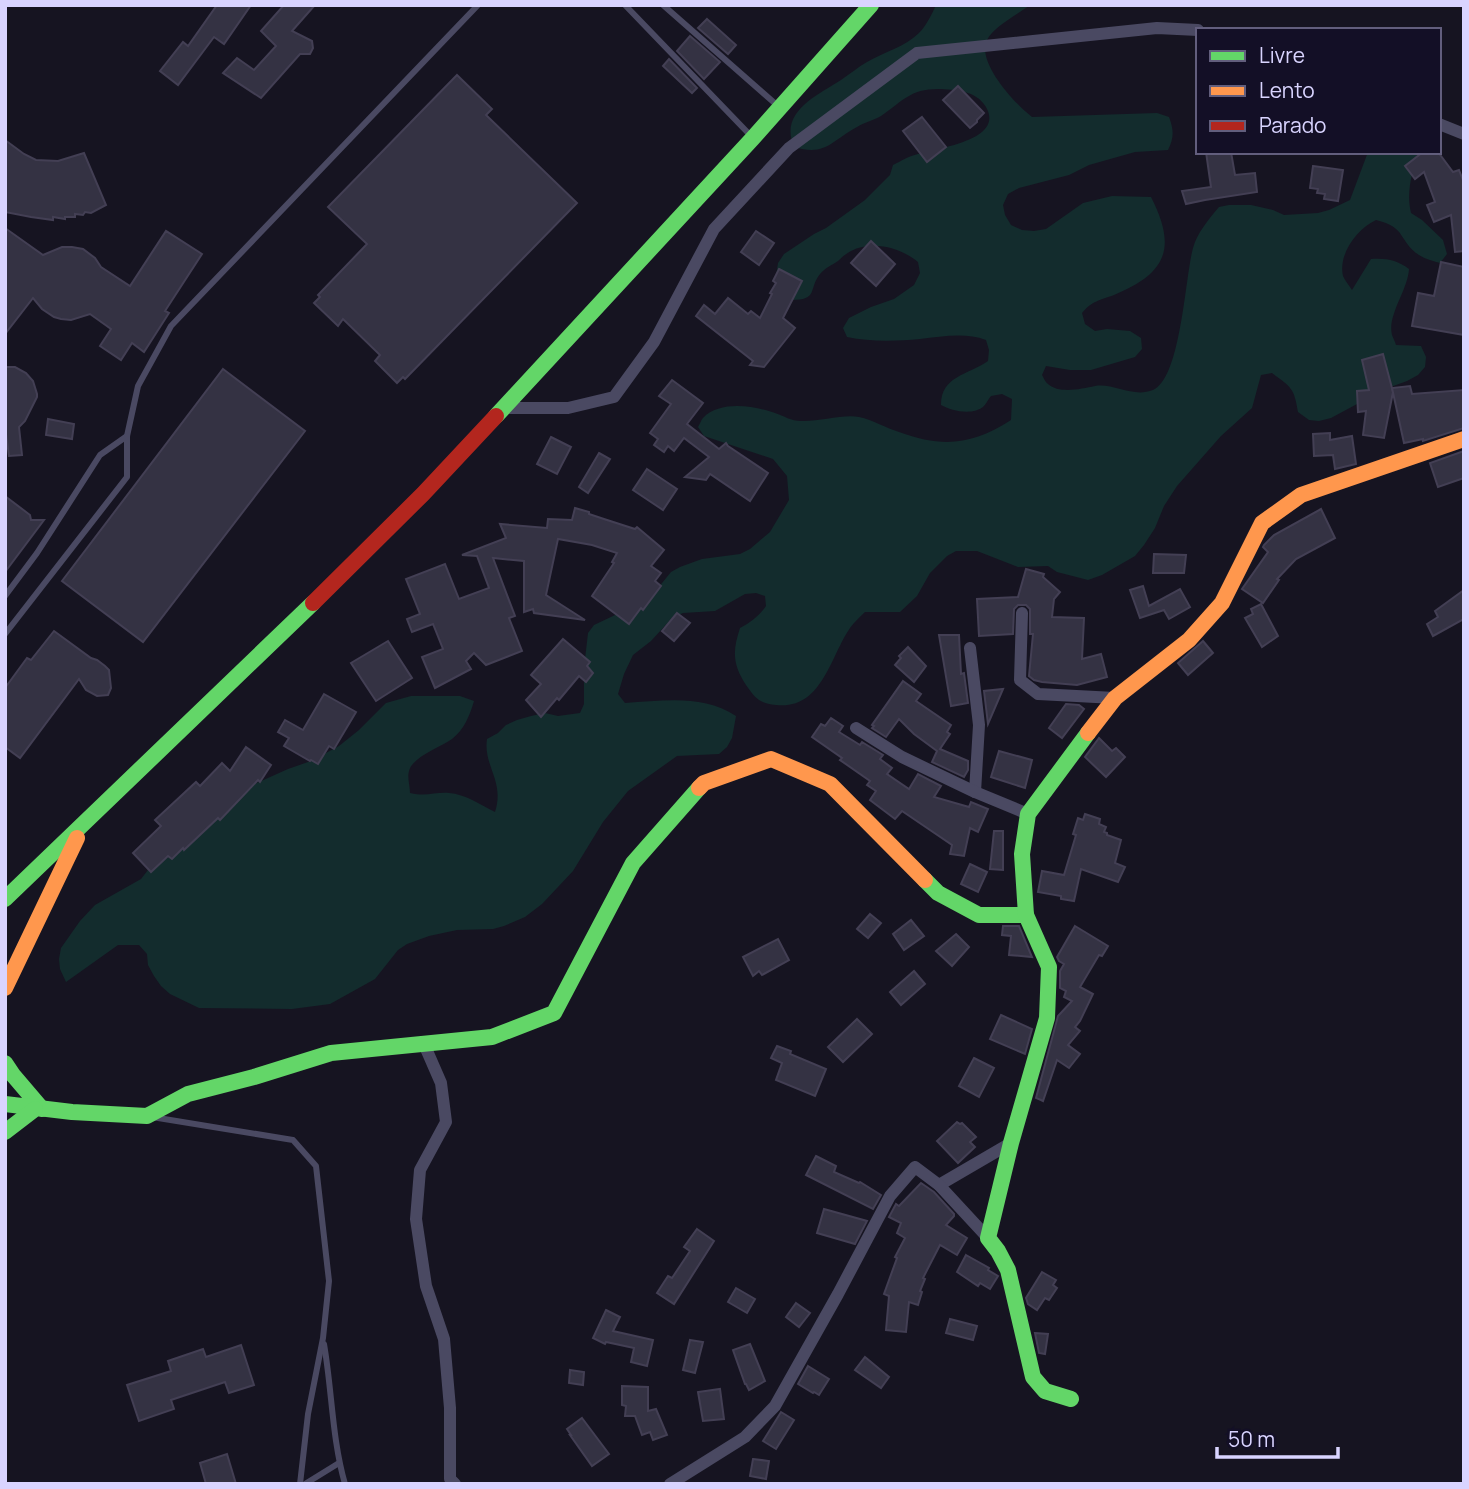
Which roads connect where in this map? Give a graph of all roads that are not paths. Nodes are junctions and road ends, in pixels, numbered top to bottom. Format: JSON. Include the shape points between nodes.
{"nodes":[{"id":1,"x":478,"y":5,"type":"edge"},
{"id":2,"x":663,"y":5,"type":"edge"},
{"id":3,"x":871,"y":5,"type":"edge"},
{"id":4,"x":626,"y":6,"type":"edge"},
{"id":5,"x":1196,"y":30,"type":"edge"},
{"id":6,"x":779,"y":107,"type":"junction"},
{"id":7,"x":1441,"y":125,"type":"edge"},
{"id":8,"x":1464,"y":134,"type":"edge"},
{"id":9,"x":753,"y":138,"type":"junction"},
{"id":10,"x":503,"y":408,"type":"junction"},
{"id":11,"x":127,"y":436,"type":"junction"},
{"id":12,"x":1464,"y":439,"type":"edge"},
{"id":13,"x":5,"y":596,"type":"edge"},
{"id":14,"x":1022,"y":612,"type":"dead end"},
{"id":15,"x":5,"y":634,"type":"edge"},
{"id":16,"x":970,"y":648,"type":"dead end"},
{"id":17,"x":1115,"y":698,"type":"junction"},
{"id":18,"x":856,"y":727,"type":"dead end"},
{"id":19,"x":975,"y":792,"type":"junction"},
{"id":20,"x":1028,"y":814,"type":"junction"},
{"id":21,"x":83,"y":825,"type":"junction"},
{"id":22,"x":5,"y":899,"type":"edge"},
{"id":23,"x":1026,"y":915,"type":"junction"},
{"id":24,"x":5,"y":988,"type":"edge"},
{"id":25,"x":424,"y":1044,"type":"junction"},
{"id":26,"x":5,"y":1063,"type":"edge"},
{"id":27,"x":5,"y":1104,"type":"edge"},
{"id":28,"x":39,"y":1109,"type":"junction"},
{"id":29,"x":147,"y":1116,"type":"junction"},
{"id":30,"x":5,"y":1132,"type":"edge"},
{"id":31,"x":1011,"y":1143,"type":"junction"},
{"id":32,"x":940,"y":1185,"type":"junction"},
{"id":33,"x":988,"y":1238,"type":"junction"},
{"id":34,"x":323,"y":1338,"type":"junction"},
{"id":35,"x":1071,"y":1399,"type":"dead end"},
{"id":36,"x":339,"y":1463,"type":"junction"},
{"id":37,"x":453,"y":1482,"type":"edge"},
{"id":38,"x":302,"y":1484,"type":"edge"},
{"id":39,"x":345,"y":1484,"type":"edge"},
{"id":40,"x":670,"y":1484,"type":"edge"}],
"edges":[{"from":1,"to":11,"type":"lane","via":[[171,326],[138,386]]},
{"from":2,"to":6,"type":"lane"},
{"from":3,"to":6,"type":"street"},
{"from":4,"to":9,"type":"lane"},
{"from":5,"to":10,"type":"street","via":[[1157,28],[917,53],[789,148],[714,229],[654,342],[614,397],[568,408]]},
{"from":6,"to":9,"type":"street"},
{"from":7,"to":8,"type":"street"},
{"from":9,"to":10,"type":"street"},
{"from":10,"to":21,"type":"street","via":[[365,552]]},
{"from":11,"to":13,"type":"lane","via":[[100,455]]},
{"from":11,"to":15,"type":"lane","via":[[127,477]]},
{"from":12,"to":17,"type":"street","via":[[1301,495],[1262,523],[1222,603],[1189,640]]},
{"from":14,"to":17,"type":"street","via":[[1020,680],[1038,694]]},
{"from":16,"to":19,"type":"street","via":[[979,725]]},
{"from":17,"to":20,"type":"street"},
{"from":18,"to":19,"type":"street","via":[[902,757]]},
{"from":19,"to":20,"type":"street"},
{"from":20,"to":23,"type":"street","via":[[1022,854]]},
{"from":21,"to":22,"type":"street"},
{"from":21,"to":24,"type":"street"},
{"from":23,"to":25,"type":"street","via":[[979,915],[938,893],[830,784],[771,759],[704,783],[634,863],[554,1013],[492,1037]]},
{"from":23,"to":31,"type":"street","via":[[1049,967],[1047,1018]]},
{"from":25,"to":29,"type":"street","via":[[331,1053],[188,1094]]},
{"from":25,"to":37,"type":"street","via":[[441,1083],[446,1122],[420,1170],[416,1219],[426,1286],[444,1339]]},
{"from":26,"to":28,"type":"street"},
{"from":27,"to":28,"type":"street"},
{"from":28,"to":29,"type":"street"},
{"from":28,"to":30,"type":"street"},
{"from":29,"to":34,"type":"lane","via":[[293,1140],[316,1166],[329,1281]]},
{"from":31,"to":32,"type":"street"},
{"from":31,"to":33,"type":"street"},
{"from":32,"to":33,"type":"street"},
{"from":32,"to":40,"type":"street","via":[[915,1167],[890,1196],[775,1406],[745,1437]]},
{"from":33,"to":35,"type":"street","via":[[1008,1270],[1033,1377],[1045,1391]]},
{"from":34,"to":36,"type":"lane"},
{"from":34,"to":38,"type":"lane","via":[[308,1414]]},
{"from":36,"to":38,"type":"lane"},
{"from":36,"to":39,"type":"lane"}]}
